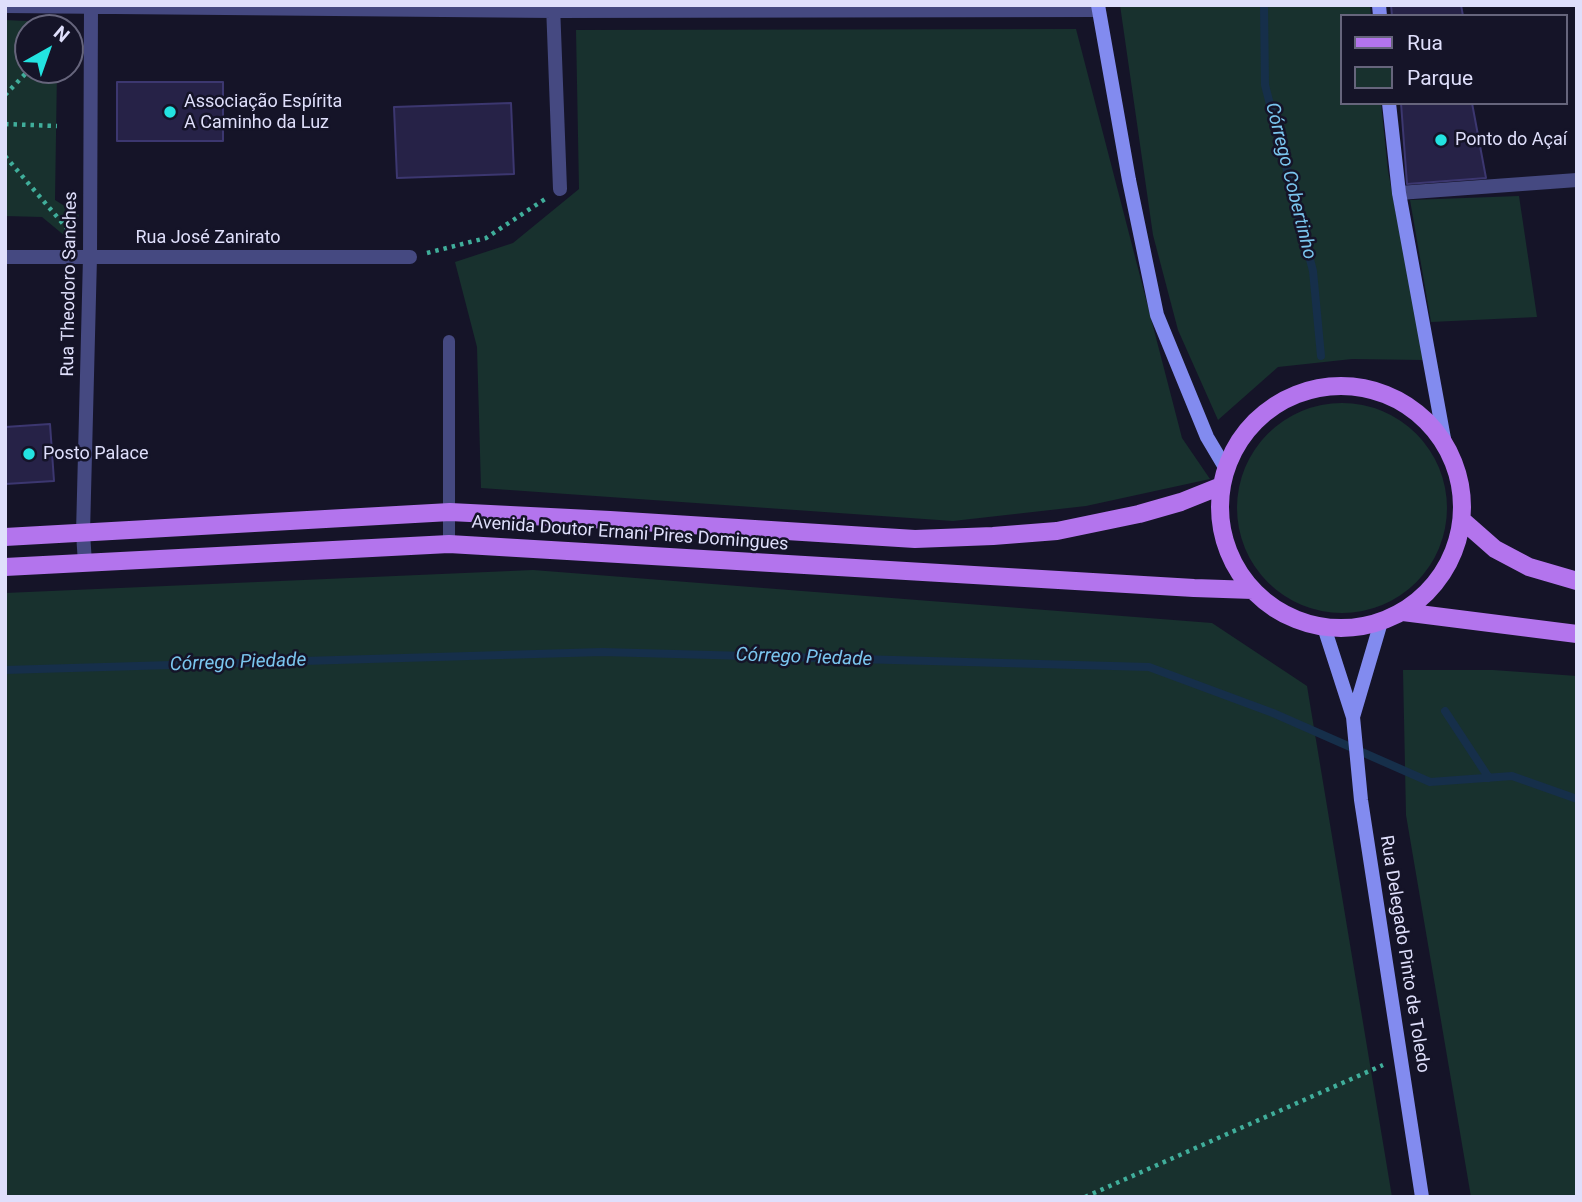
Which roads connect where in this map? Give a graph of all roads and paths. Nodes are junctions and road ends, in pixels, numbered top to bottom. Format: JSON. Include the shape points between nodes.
{"nodes":[{"id":1,"x":5,"y":6,"type":"edge"},
{"id":2,"x":91,"y":6,"type":"edge"},
{"id":3,"x":553,"y":8,"type":"edge"},
{"id":4,"x":1098,"y":8,"type":"edge"},
{"id":5,"x":1389,"y":105,"type":"edge"},
{"id":6,"x":5,"y":124,"type":"edge"},
{"id":7,"x":57,"y":126,"type":"dead end"},
{"id":8,"x":5,"y":156,"type":"edge"},
{"id":9,"x":1577,"y":180,"type":"edge"},
{"id":10,"x":560,"y":189,"type":"joint"},
{"id":11,"x":1399,"y":192,"type":"junction"},
{"id":12,"x":5,"y":257,"type":"edge"},
{"id":13,"x":90,"y":257,"type":"junction"},
{"id":14,"x":410,"y":257,"type":"joint"},
{"id":15,"x":449,"y":341,"type":"dead end"},
{"id":16,"x":1445,"y":444,"type":"junction"},
{"id":17,"x":1226,"y":468,"type":"junction"},
{"id":18,"x":1221,"y":486,"type":"junction"},
{"id":19,"x":450,"y":512,"type":"junction"},
{"id":20,"x":1462,"y":520,"type":"junction"},
{"id":21,"x":83,"y":533,"type":"junction"},
{"id":22,"x":5,"y":537,"type":"edge"},
{"id":23,"x":449,"y":544,"type":"junction"},
{"id":24,"x":85,"y":563,"type":"junction"},
{"id":25,"x":5,"y":567,"type":"edge"},
{"id":26,"x":1577,"y":581,"type":"edge"},
{"id":27,"x":1253,"y":590,"type":"junction"},
{"id":28,"x":1403,"y":612,"type":"junction"},
{"id":29,"x":1381,"y":622,"type":"junction"},
{"id":30,"x":1324,"y":627,"type":"junction"},
{"id":31,"x":1577,"y":634,"type":"edge"},
{"id":32,"x":1354,"y":722,"type":"junction"},
{"id":33,"x":1400,"y":1058,"type":"junction"},
{"id":34,"x":1085,"y":1197,"type":"edge"},
{"id":35,"x":1422,"y":1197,"type":"edge"}],
"edges":[{"from":1,"to":2,"type":"street"},
{"from":2,"to":3,"type":"street"},
{"from":2,"to":13,"type":"street","name":"Rua Theodoro Sanches"},
{"from":3,"to":4,"type":"street"},
{"from":3,"to":10,"type":"street"},
{"from":4,"to":17,"type":"main road","via":[[1157,315],[1207,437]]},
{"from":5,"to":11,"type":"main road"},
{"from":6,"to":7,"type":"path"},
{"from":8,"to":13,"type":"path"},
{"from":9,"to":11,"type":"street"},
{"from":10,"to":14,"type":"path","via":[[486,239]]},
{"from":11,"to":16,"type":"main road"},
{"from":12,"to":13,"type":"street","name":"Rua José Zanirato"},
{"from":13,"to":14,"type":"street","name":"Rua José Zanirato"},
{"from":13,"to":21,"type":"street","name":"Rua Theodoro Sanches"},
{"from":15,"to":19,"type":"lane"},
{"from":16,"to":17,"type":"main road","via":[[1423,418],[1395,398],[1362,387],[1327,386],[1294,395],[1264,412],[1241,438]]},
{"from":16,"to":20,"type":"main road","via":[[1460,480]]},
{"from":17,"to":18,"type":"main road"},
{"from":18,"to":19,"type":"main road","name":"Avenida Doutor Ernani Pires Domingues","via":[[1139,514],[1057,531],[915,539]]},
{"from":18,"to":27,"type":"main road","via":[[1221,524],[1232,559]]},
{"from":19,"to":21,"type":"main road","name":"Avenida Doutor Ernani Pires Domingues"},
{"from":19,"to":23,"type":"lane"},
{"from":20,"to":26,"type":"main road","via":[[1506,555]]},
{"from":20,"to":28,"type":"main road","via":[[1453,556],[1432,588]]},
{"from":21,"to":22,"type":"main road","name":"Avenida Doutor Ernani Pires Domingues"},
{"from":21,"to":24,"type":"street","name":"Rua Theodoro Sanches"},
{"from":23,"to":24,"type":"main road","name":"Avenida Doutor Ernani Pires Domingues"},
{"from":23,"to":27,"type":"main road","name":"Avenida Doutor Ernani Pires Domingues"},
{"from":24,"to":25,"type":"main road","name":"Avenida Doutor Ernani Pires Domingues"},
{"from":27,"to":30,"type":"main road","via":[[1285,614]]},
{"from":28,"to":29,"type":"main road"},
{"from":28,"to":31,"type":"main road"},
{"from":29,"to":30,"type":"main road","via":[[1353,628]]},
{"from":29,"to":32,"type":"main road","name":"Rua Delegado Pinto de Toledo"},
{"from":30,"to":32,"type":"main road","name":"Rua Delegado Pinto de Toledo"},
{"from":32,"to":33,"type":"main road","name":"Rua Delegado Pinto de Toledo","via":[[1361,800]]},
{"from":33,"to":34,"type":"path"},
{"from":33,"to":35,"type":"main road","name":"Rua Delegado Pinto de Toledo"}]}
